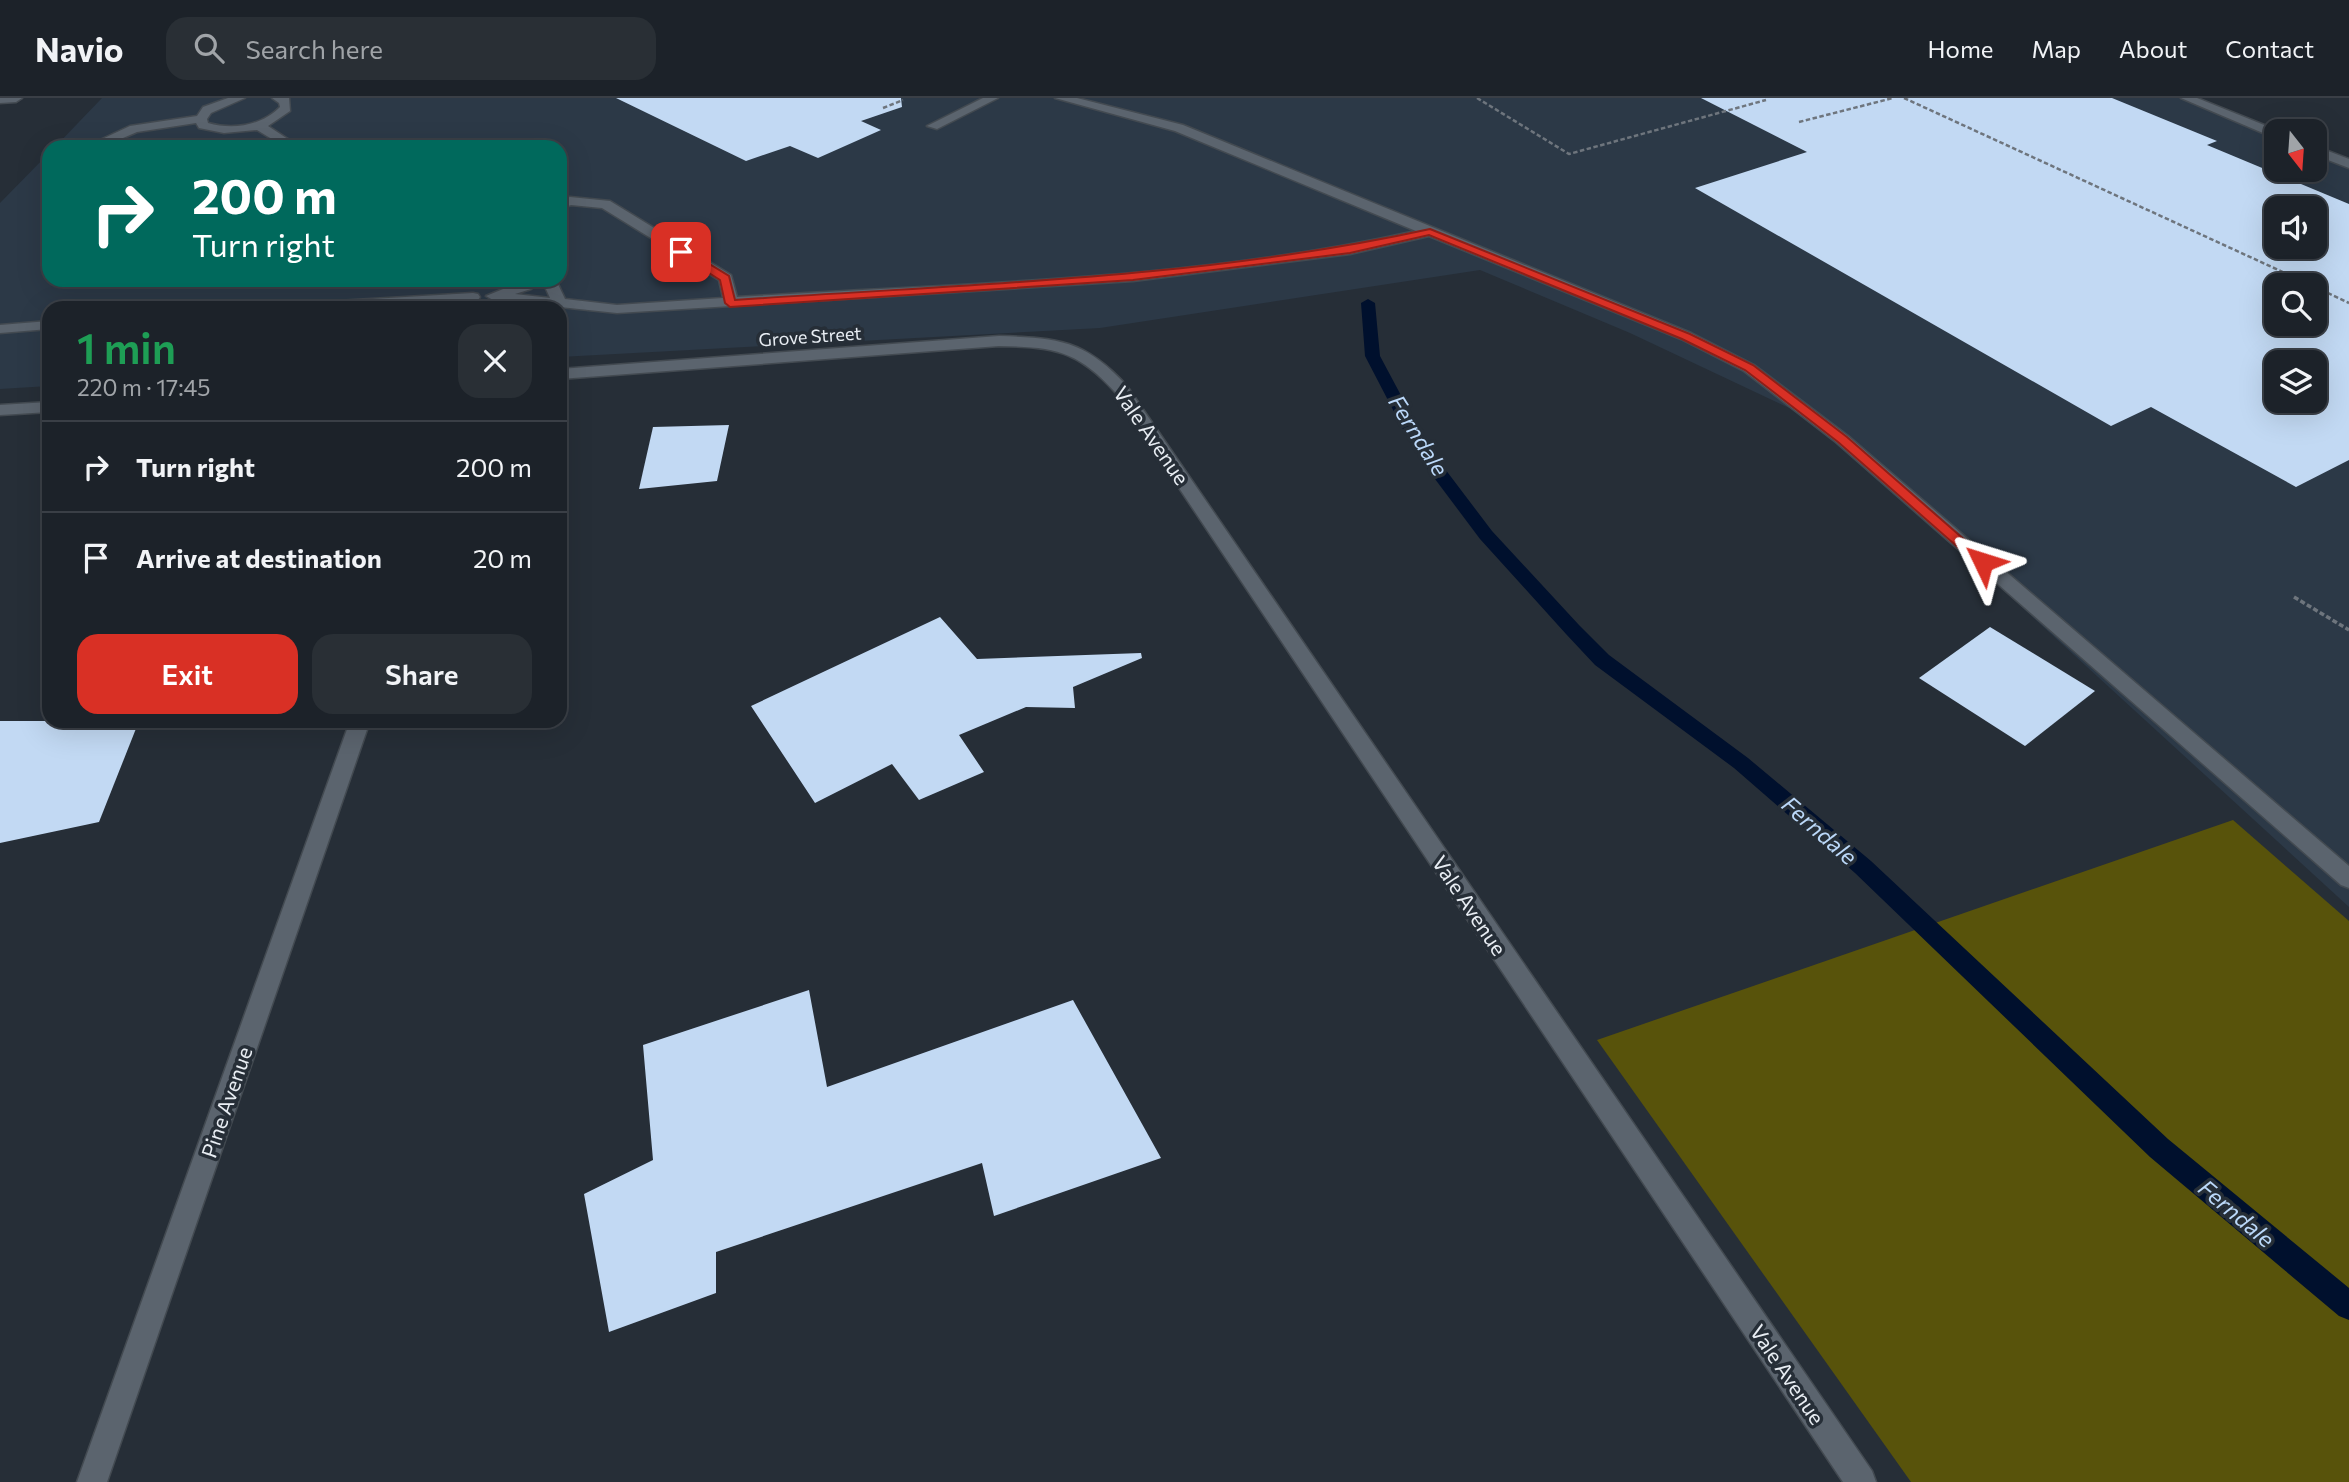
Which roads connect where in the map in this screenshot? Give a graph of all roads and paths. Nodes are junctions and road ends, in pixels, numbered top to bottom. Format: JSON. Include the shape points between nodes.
{"nodes":[{"id":1,"x":239,"y":98,"type":"edge"},
{"id":2,"x":278,"y":98,"type":"edge"},
{"id":3,"x":907,"y":98,"type":"edge"},
{"id":4,"x":992,"y":98,"type":"edge"},
{"id":5,"x":1061,"y":98,"type":"edge"},
{"id":6,"x":1478,"y":98,"type":"edge"},
{"id":7,"x":1893,"y":98,"type":"edge"},
{"id":8,"x":1904,"y":98,"type":"edge"},
{"id":9,"x":2187,"y":98,"type":"edge"},
{"id":10,"x":0,"y":99,"type":"edge"},
{"id":11,"x":16,"y":99,"type":"edge"},
{"id":12,"x":221,"y":100,"type":"edge"},
{"id":13,"x":1766,"y":100,"type":"dead end"},
{"id":14,"x":883,"y":108,"type":"dead end"},
{"id":15,"x":201,"y":119,"type":"junction"},
{"id":16,"x":1799,"y":122,"type":"dead end"},
{"id":17,"x":258,"y":125,"type":"junction"},
{"id":18,"x":933,"y":126,"type":"dead end"},
{"id":19,"x":2264,"y":130,"type":"edge"},
{"id":20,"x":107,"y":140,"type":"edge"},
{"id":21,"x":283,"y":140,"type":"edge"},
{"id":22,"x":2328,"y":155,"type":"edge"},
{"id":23,"x":2349,"y":164,"type":"edge"},
{"id":24,"x":567,"y":202,"type":"edge"},
{"id":25,"x":1430,"y":232,"type":"junction"},
{"id":26,"x":2285,"y":273,"type":"edge"},
{"id":27,"x":449,"y":287,"type":"edge"},
{"id":28,"x":520,"y":287,"type":"edge"},
{"id":29,"x":2327,"y":293,"type":"edge"},
{"id":30,"x":473,"y":296,"type":"junction"},
{"id":31,"x":493,"y":296,"type":"junction"},
{"id":32,"x":396,"y":301,"type":"edge"},
{"id":33,"x":531,"y":301,"type":"edge"},
{"id":34,"x":730,"y":303,"type":"junction"},
{"id":35,"x":2349,"y":303,"type":"edge"},
{"id":36,"x":567,"y":305,"type":"edge"},
{"id":37,"x":42,"y":326,"type":"edge"},
{"id":38,"x":0,"y":329,"type":"edge"},
{"id":39,"x":1063,"y":345,"type":"joint"},
{"id":40,"x":567,"y":373,"type":"edge"},
{"id":41,"x":42,"y":407,"type":"edge"},
{"id":42,"x":0,"y":410,"type":"edge"},
{"id":43,"x":2294,"y":597,"type":"dead end"},
{"id":44,"x":2349,"y":630,"type":"edge"},
{"id":45,"x":358,"y":728,"type":"edge"},
{"id":46,"x":2349,"y":879,"type":"edge"},
{"id":47,"x":92,"y":1482,"type":"edge"},
{"id":48,"x":1861,"y":1482,"type":"edge"}],
"edges":[{"from":1,"to":12,"type":"street"},
{"from":2,"to":17,"type":"street","via":[[285,101],[286,108]]},
{"from":3,"to":14,"type":"path"},
{"from":4,"to":18,"type":"street"},
{"from":5,"to":25,"type":"street","via":[[1179,128]]},
{"from":6,"to":13,"type":"path","via":[[1569,154]]},
{"from":7,"to":16,"type":"path"},
{"from":8,"to":26,"type":"path"},
{"from":9,"to":19,"type":"street"},
{"from":10,"to":11,"type":"street"},
{"from":12,"to":15,"type":"street"},
{"from":15,"to":17,"type":"street","via":[[203,125],[226,130]]},
{"from":15,"to":20,"type":"street","via":[[134,129]]},
{"from":17,"to":21,"type":"street"},
{"from":22,"to":23,"type":"street"},
{"from":24,"to":34,"type":"street","via":[[605,204],[726,278]]},
{"from":25,"to":34,"type":"street","via":[[1350,250],[1133,277]]},
{"from":25,"to":46,"type":"street","via":[[1686,336],[1749,368],[1842,439]]},
{"from":27,"to":30,"type":"street"},
{"from":28,"to":31,"type":"street"},
{"from":29,"to":35,"type":"path"},
{"from":30,"to":31,"type":"street"},
{"from":30,"to":32,"type":"street"},
{"from":31,"to":33,"type":"street"},
{"from":34,"to":36,"type":"street","via":[[617,309]]},
{"from":37,"to":38,"type":"street"},
{"from":39,"to":40,"type":"street","name":"Grove Street","via":[[999,341]]},
{"from":39,"to":48,"type":"street","name":"Vale Avenue","via":[[1101,365],[1121,389]]},
{"from":41,"to":42,"type":"street"},
{"from":43,"to":44,"type":"path"},
{"from":45,"to":47,"type":"street","name":"Pine Avenue"}]}
